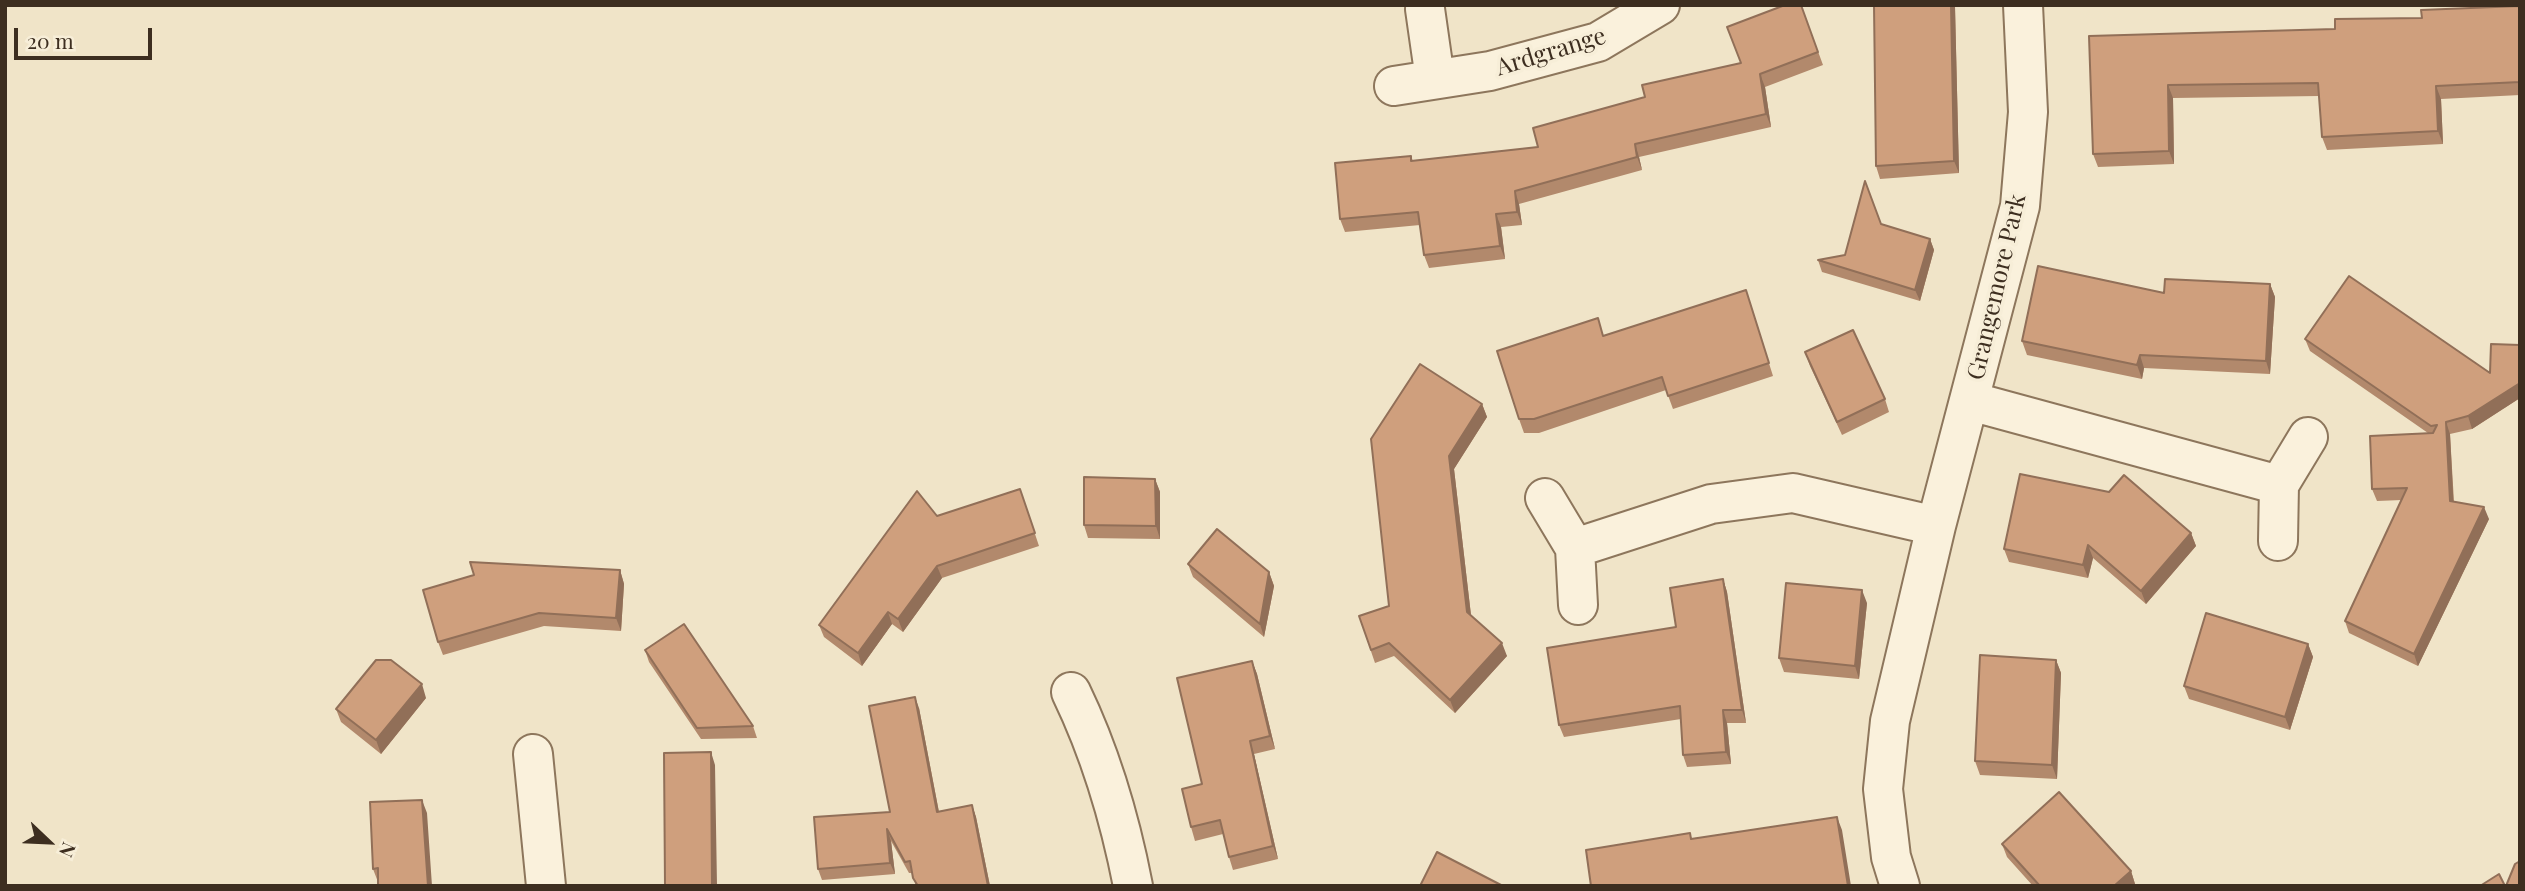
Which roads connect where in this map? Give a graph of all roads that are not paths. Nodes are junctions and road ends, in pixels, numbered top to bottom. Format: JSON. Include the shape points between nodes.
{"nodes":[{"id":1,"x":1660,"y":5,"type":"edge"},
{"id":2,"x":2023,"y":5,"type":"edge"},
{"id":3,"x":1425,"y":9,"type":"dead end"},
{"id":4,"x":1435,"y":79,"type":"junction"},
{"id":5,"x":1394,"y":86,"type":"dead end"},
{"id":6,"x":1970,"y":401,"type":"junction"},
{"id":7,"x":2308,"y":437,"type":"dead end"},
{"id":8,"x":2279,"y":485,"type":"junction"},
{"id":9,"x":1545,"y":498,"type":"dead end"},
{"id":10,"x":1936,"y":526,"type":"junction"},
{"id":11,"x":2277,"y":541,"type":"dead end"},
{"id":12,"x":1575,"y":548,"type":"junction"},
{"id":13,"x":1578,"y":604,"type":"dead end"},
{"id":14,"x":1071,"y":692,"type":"dead end"},
{"id":15,"x":533,"y":754,"type":"dead end"},
{"id":16,"x":547,"y":886,"type":"edge"},
{"id":17,"x":1133,"y":886,"type":"edge"},
{"id":18,"x":1900,"y":886,"type":"edge"}],
"edges":[{"from":1,"to":4,"type":"street","name":"Ardgrange","via":[[1598,42],[1490,71]]},
{"from":2,"to":6,"type":"street","name":"Grangemore Park","via":[[2028,112],[2020,206]]},
{"from":3,"to":4,"type":"street"},
{"from":4,"to":5,"type":"street","name":"Ardgrange"},
{"from":6,"to":8,"type":"street","name":"Grangemore Park"},
{"from":6,"to":10,"type":"street","name":"Grangemore Park"},
{"from":7,"to":8,"type":"street"},
{"from":8,"to":11,"type":"street"},
{"from":9,"to":12,"type":"street"},
{"from":10,"to":12,"type":"street","via":[[1793,493],[1711,504]]},
{"from":10,"to":18,"type":"street","name":"Grangemore Park","via":[[1890,721],[1883,789],[1891,856]]},
{"from":12,"to":13,"type":"street"},
{"from":14,"to":17,"type":"street","via":[[1088,726],[1120,820]]},
{"from":15,"to":16,"type":"street"}]}
